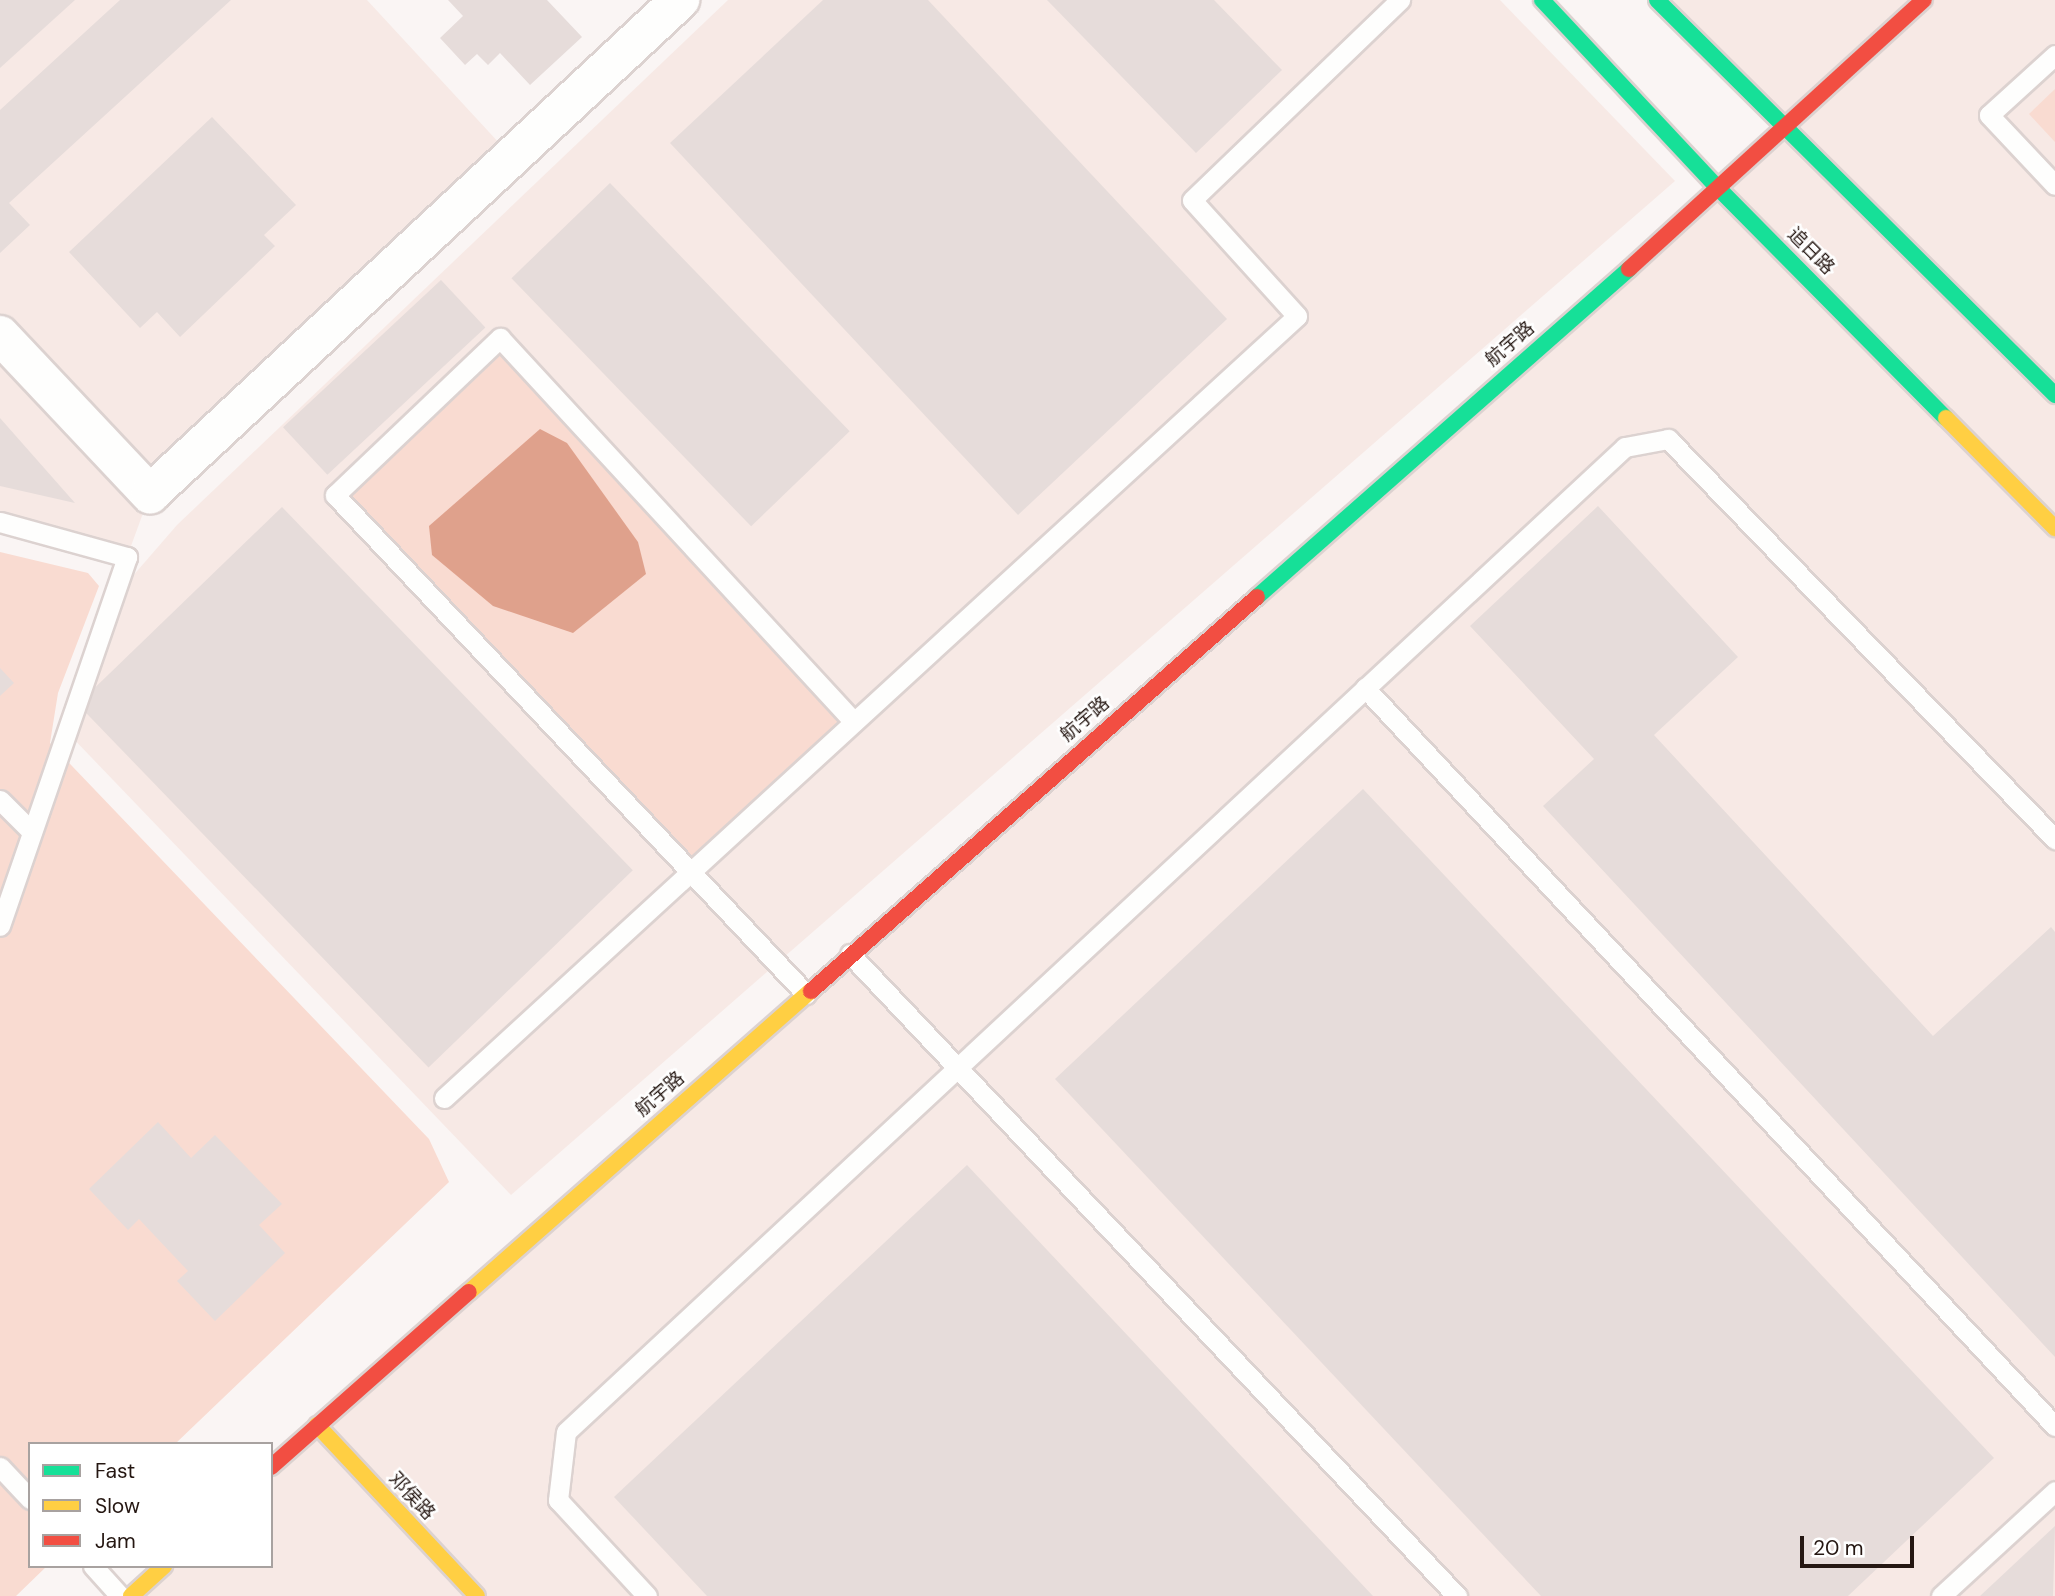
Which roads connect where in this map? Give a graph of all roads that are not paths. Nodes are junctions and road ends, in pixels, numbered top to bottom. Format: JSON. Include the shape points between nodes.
{"nodes":[{"id":1,"x":680,"y":0,"type":"edge"},
{"id":2,"x":1400,"y":0,"type":"edge"},
{"id":3,"x":1542,"y":0,"type":"edge"},
{"id":4,"x":1657,"y":0,"type":"edge"},
{"id":5,"x":1924,"y":0,"type":"edge"},
{"id":6,"x":2055,"y":55,"type":"edge"},
{"id":7,"x":1783,"y":129,"type":"junction"},
{"id":8,"x":2055,"y":185,"type":"edge"},
{"id":9,"x":1719,"y":189,"type":"junction"},
{"id":10,"x":0,"y":335,"type":"edge"},
{"id":11,"x":2055,"y":395,"type":"edge"},
{"id":12,"x":0,"y":522,"type":"edge"},
{"id":13,"x":2055,"y":528,"type":"edge"},
{"id":14,"x":1365,"y":688,"type":"junction"},
{"id":15,"x":854,"y":722,"type":"junction"},
{"id":16,"x":0,"y":800,"type":"edge"},
{"id":17,"x":32,"y":832,"type":"junction"},
{"id":18,"x":2055,"y":839,"type":"edge"},
{"id":19,"x":691,"y":871,"type":"junction"},
{"id":20,"x":0,"y":926,"type":"edge"},
{"id":21,"x":850,"y":954,"type":"junction"},
{"id":22,"x":806,"y":994,"type":"junction"},
{"id":23,"x":957,"y":1069,"type":"junction"},
{"id":24,"x":444,"y":1098,"type":"dead end"},
{"id":25,"x":317,"y":1425,"type":"junction"},
{"id":26,"x":2055,"y":1426,"type":"edge"},
{"id":27,"x":273,"y":1465,"type":"edge"},
{"id":28,"x":0,"y":1467,"type":"edge"},
{"id":29,"x":2055,"y":1492,"type":"edge"},
{"id":30,"x":28,"y":1497,"type":"edge"},
{"id":31,"x":95,"y":1568,"type":"edge"},
{"id":32,"x":162,"y":1568,"type":"edge"},
{"id":33,"x":120,"y":1596,"type":"edge"},
{"id":34,"x":131,"y":1596,"type":"edge"},
{"id":35,"x":477,"y":1596,"type":"edge"},
{"id":36,"x":647,"y":1596,"type":"edge"},
{"id":37,"x":1457,"y":1596,"type":"edge"},
{"id":38,"x":1941,"y":1596,"type":"edge"}],
"edges":[{"from":1,"to":10,"type":"street","via":[[150,494]]},
{"from":2,"to":15,"type":"lane","via":[[1192,201],[1297,316]]},
{"from":3,"to":9,"type":"street","name":"追日路"},
{"from":4,"to":7,"type":"street"},
{"from":5,"to":7,"type":"street","name":"航宇路"},
{"from":6,"to":8,"type":"lane","via":[[1989,115]]},
{"from":7,"to":9,"type":"street","name":"航宇路"},
{"from":7,"to":11,"type":"street"},
{"from":9,"to":13,"type":"street","name":"追日路"},
{"from":9,"to":21,"type":"street","name":"航宇路"},
{"from":12,"to":17,"type":"lane","via":[[127,557]]},
{"from":14,"to":18,"type":"lane","via":[[1625,447],[1668,439]]},
{"from":14,"to":23,"type":"lane"},
{"from":14,"to":26,"type":"lane"},
{"from":15,"to":19,"type":"lane"},
{"from":15,"to":19,"type":"lane","via":[[500,338],[335,495]]},
{"from":16,"to":17,"type":"lane"},
{"from":17,"to":20,"type":"lane"},
{"from":19,"to":22,"type":"lane"},
{"from":19,"to":24,"type":"lane"},
{"from":21,"to":22,"type":"street","name":"航宇路"},
{"from":21,"to":23,"type":"lane"},
{"from":22,"to":25,"type":"street","name":"航宇路"},
{"from":23,"to":36,"type":"lane","via":[[566,1432],[558,1500]]},
{"from":23,"to":37,"type":"lane"},
{"from":25,"to":27,"type":"street","name":"航宇路"},
{"from":25,"to":35,"type":"street","name":"邓侯路"},
{"from":28,"to":30,"type":"lane"},
{"from":29,"to":38,"type":"lane"},
{"from":31,"to":33,"type":"lane"},
{"from":32,"to":34,"type":"street"}]}
